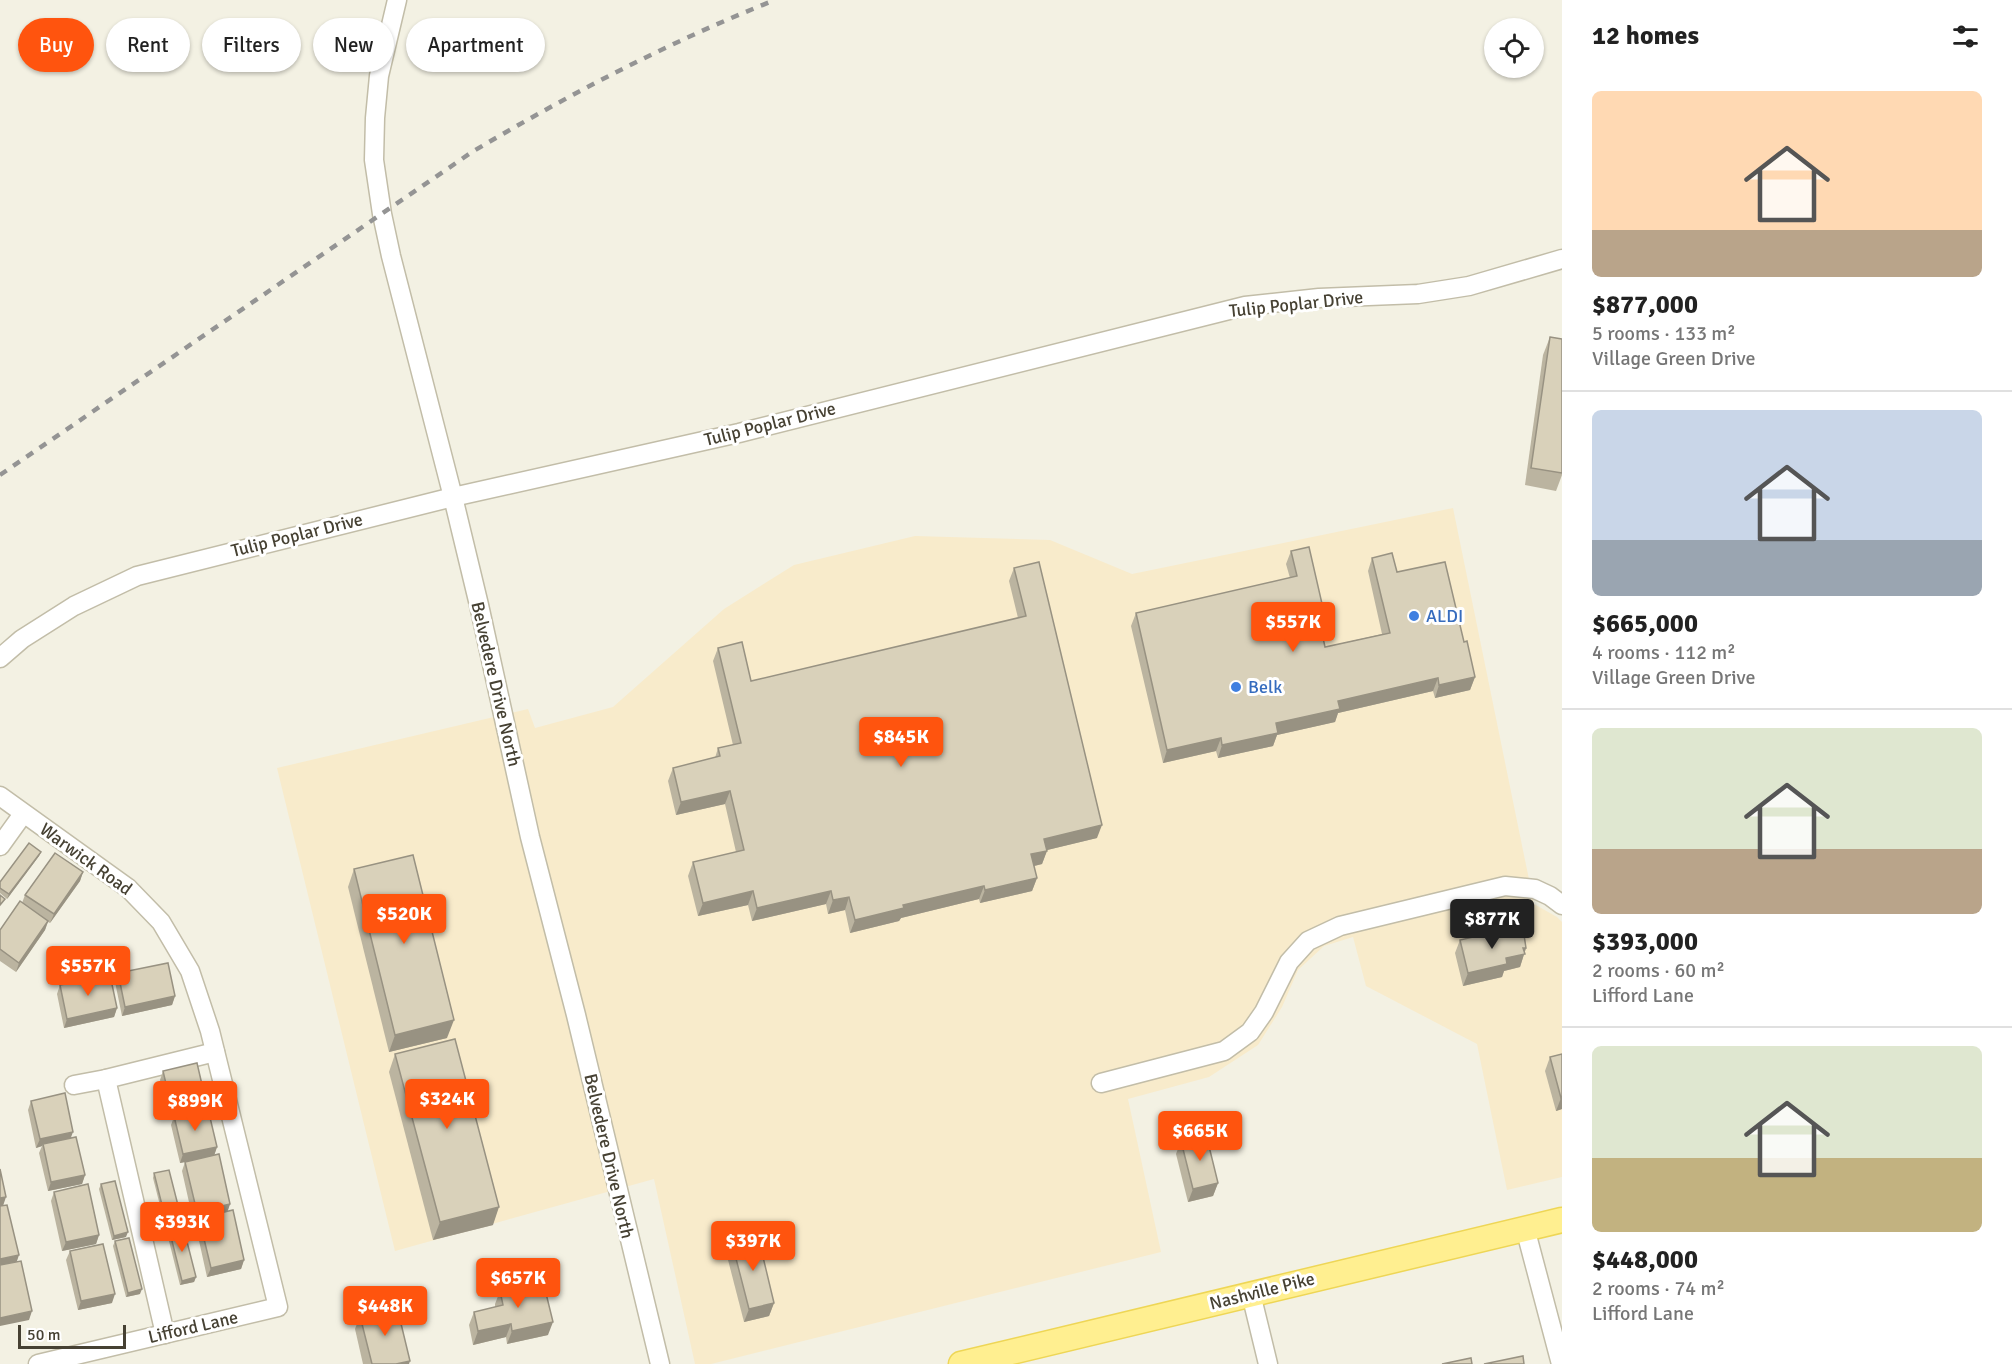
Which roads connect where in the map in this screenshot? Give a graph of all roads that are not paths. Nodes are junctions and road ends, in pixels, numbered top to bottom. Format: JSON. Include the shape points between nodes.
{"nodes":[{"id":1,"x":397,"y":0,"type":"edge"},
{"id":2,"x":1562,"y":259,"type":"edge"},
{"id":3,"x":453,"y":497,"type":"junction"},
{"id":4,"x":0,"y":658,"type":"edge"},
{"id":5,"x":0,"y":796,"type":"edge"},
{"id":6,"x":23,"y":814,"type":"junction"},
{"id":7,"x":0,"y":846,"type":"edge"},
{"id":8,"x":1562,"y":905,"type":"edge"},
{"id":9,"x":215,"y":1052,"type":"junction"},
{"id":10,"x":106,"y":1079,"type":"junction"},
{"id":11,"x":1101,"y":1083,"type":"dead end"},
{"id":12,"x":75,"y":1085,"type":"dead end"},
{"id":13,"x":1562,"y":1220,"type":"edge"},
{"id":14,"x":1525,"y":1228,"type":"junction"},
{"id":15,"x":1251,"y":1294,"type":"junction"},
{"id":16,"x":278,"y":1307,"type":"joint"},
{"id":17,"x":165,"y":1334,"type":"junction"},
{"id":18,"x":38,"y":1364,"type":"edge"},
{"id":19,"x":660,"y":1364,"type":"edge"},
{"id":20,"x":961,"y":1364,"type":"edge"},
{"id":21,"x":1268,"y":1364,"type":"edge"},
{"id":22,"x":1561,"y":1364,"type":"edge"}],
"edges":[{"from":1,"to":3,"type":"street","name":"Belvedere Drive North","via":[[379,76],[374,160],[391,256]]},
{"from":2,"to":3,"type":"street","name":"Tulip Poplar Drive","via":[[1469,286],[1418,294],[1245,306],[739,433]]},
{"from":3,"to":4,"type":"street","name":"Tulip Poplar Drive","via":[[137,576],[74,606]]},
{"from":3,"to":19,"type":"street","name":"Belvedere Drive North","via":[[530,837]]},
{"from":5,"to":6,"type":"street","name":"Warwick Road"},
{"from":6,"to":7,"type":"street"},
{"from":6,"to":9,"type":"street","name":"Warwick Road","via":[[128,888],[161,922],[190,971]]},
{"from":8,"to":11,"type":"street","via":[[1535,889],[1505,886],[1340,926],[1308,941],[1289,962],[1250,1032],[1224,1051]]},
{"from":9,"to":10,"type":"street"},
{"from":9,"to":16,"type":"street","name":"Warwick Road"},
{"from":10,"to":12,"type":"street"},
{"from":10,"to":17,"type":"street"},
{"from":13,"to":14,"type":"main road","name":"Nashville Pike"},
{"from":14,"to":15,"type":"main road","name":"Nashville Pike"},
{"from":14,"to":22,"type":"street"},
{"from":15,"to":20,"type":"main road","name":"Nashville Pike"},
{"from":15,"to":21,"type":"street"},
{"from":16,"to":17,"type":"street","name":"Lifford Lane"},
{"from":17,"to":18,"type":"street","name":"Lifford Lane"}]}
